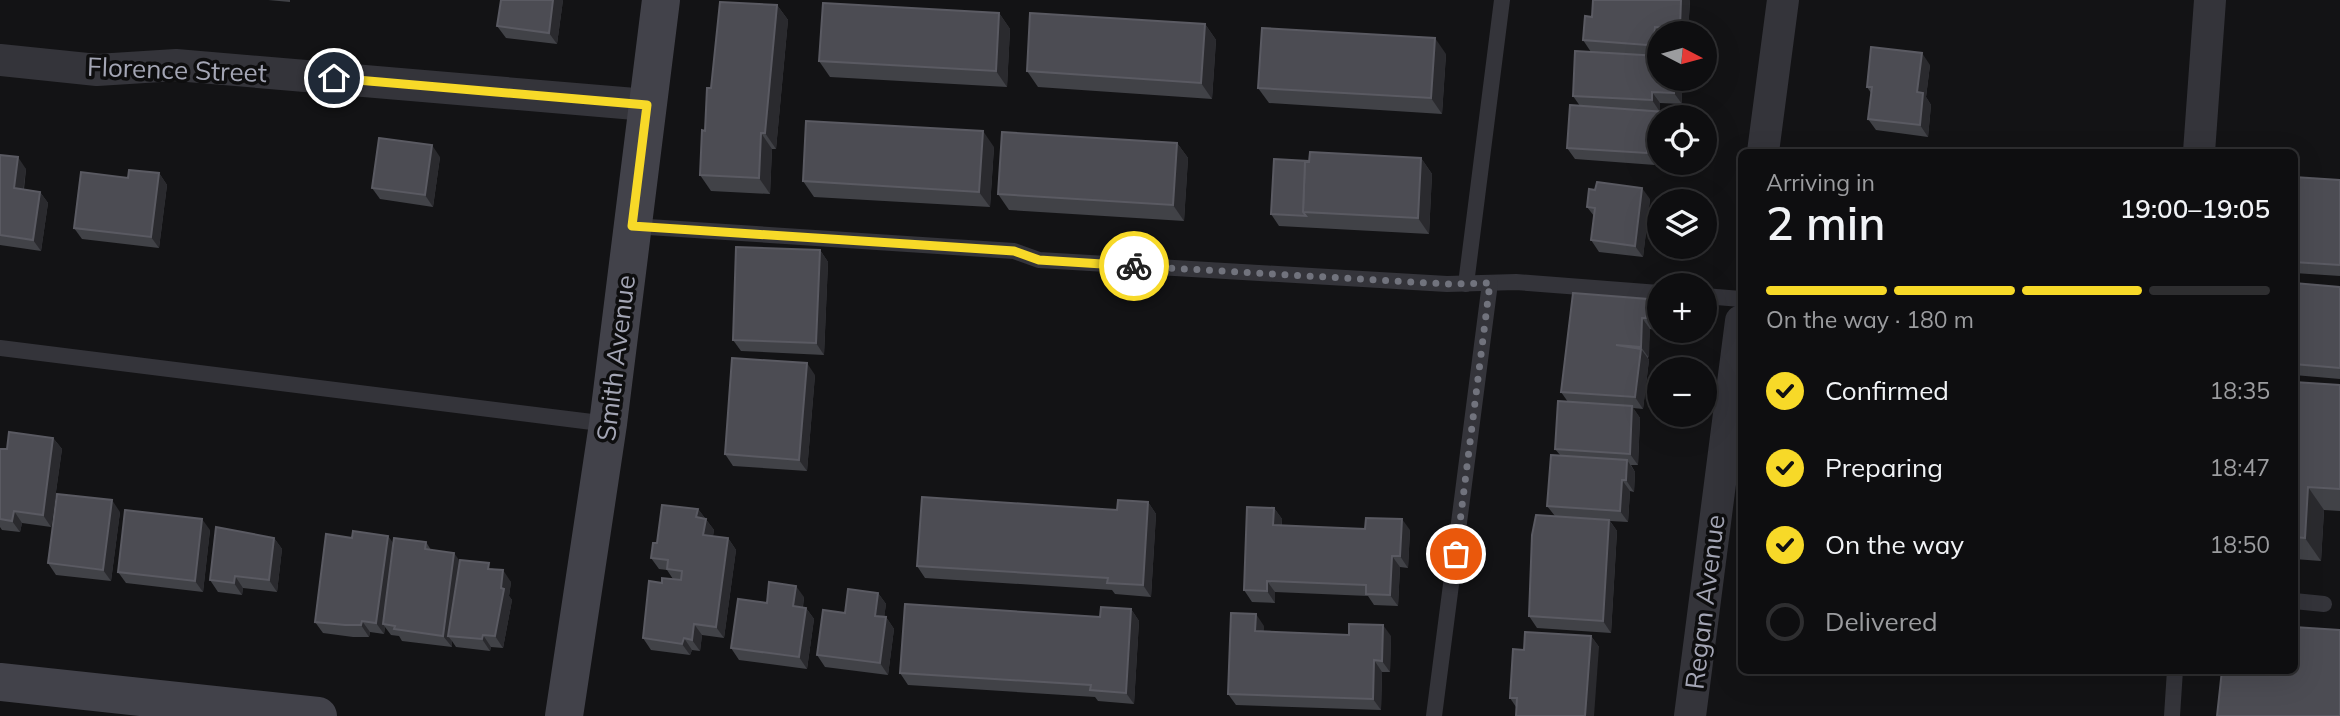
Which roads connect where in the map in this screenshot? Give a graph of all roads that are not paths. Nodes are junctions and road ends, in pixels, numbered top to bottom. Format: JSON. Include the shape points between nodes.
{"nodes":[{"id":1,"x":661,"y":0,"type":"edge"},
{"id":2,"x":1502,"y":0,"type":"edge"},
{"id":3,"x":1783,"y":0,"type":"edge"},
{"id":4,"x":2210,"y":0,"type":"edge"},
{"id":5,"x":0,"y":60,"type":"edge"},
{"id":6,"x":647,"y":105,"type":"junction"},
{"id":7,"x":1763,"y":149,"type":"edge"},
{"id":8,"x":2199,"y":149,"type":"edge"},
{"id":9,"x":632,"y":226,"type":"junction"},
{"id":10,"x":1490,"y":283,"type":"junction"},
{"id":11,"x":1466,"y":284,"type":"junction"},
{"id":12,"x":1647,"y":292,"type":"edge"},
{"id":13,"x":1717,"y":297,"type":"edge"},
{"id":14,"x":1738,"y":299,"type":"edge"},
{"id":15,"x":1738,"y":344,"type":"edge"},
{"id":16,"x":0,"y":348,"type":"edge"},
{"id":17,"x":608,"y":424,"type":"junction"},
{"id":18,"x":2298,"y":601,"type":"edge"},
{"id":19,"x":2324,"y":604,"type":"dead end"},
{"id":20,"x":2175,"y":674,"type":"edge"},
{"id":21,"x":0,"y":682,"type":"edge"},
{"id":22,"x":318,"y":716,"type":"edge"},
{"id":23,"x":564,"y":716,"type":"edge"},
{"id":24,"x":1434,"y":716,"type":"edge"},
{"id":25,"x":1690,"y":716,"type":"edge"},
{"id":26,"x":2172,"y":716,"type":"edge"}],
"edges":[{"from":1,"to":6,"type":"street","name":"Smith Avenue"},
{"from":2,"to":11,"type":"lane"},
{"from":3,"to":7,"type":"street"},
{"from":4,"to":8,"type":"street"},
{"from":5,"to":6,"type":"street","name":"Florence Street","via":[[97,70],[176,65]]},
{"from":6,"to":9,"type":"street","name":"Smith Avenue"},
{"from":9,"to":11,"type":"lane","via":[[1014,251],[1039,260]]},
{"from":9,"to":17,"type":"street","name":"Smith Avenue"},
{"from":10,"to":11,"type":"lane"},
{"from":10,"to":12,"type":"lane"},
{"from":10,"to":24,"type":"lane"},
{"from":13,"to":14,"type":"lane"},
{"from":15,"to":25,"type":"street","name":"Regan Avenue"},
{"from":16,"to":17,"type":"lane"},
{"from":17,"to":23,"type":"street","name":"Smith Avenue"},
{"from":18,"to":19,"type":"lane"},
{"from":20,"to":26,"type":"lane"},
{"from":21,"to":22,"type":"street"}]}
